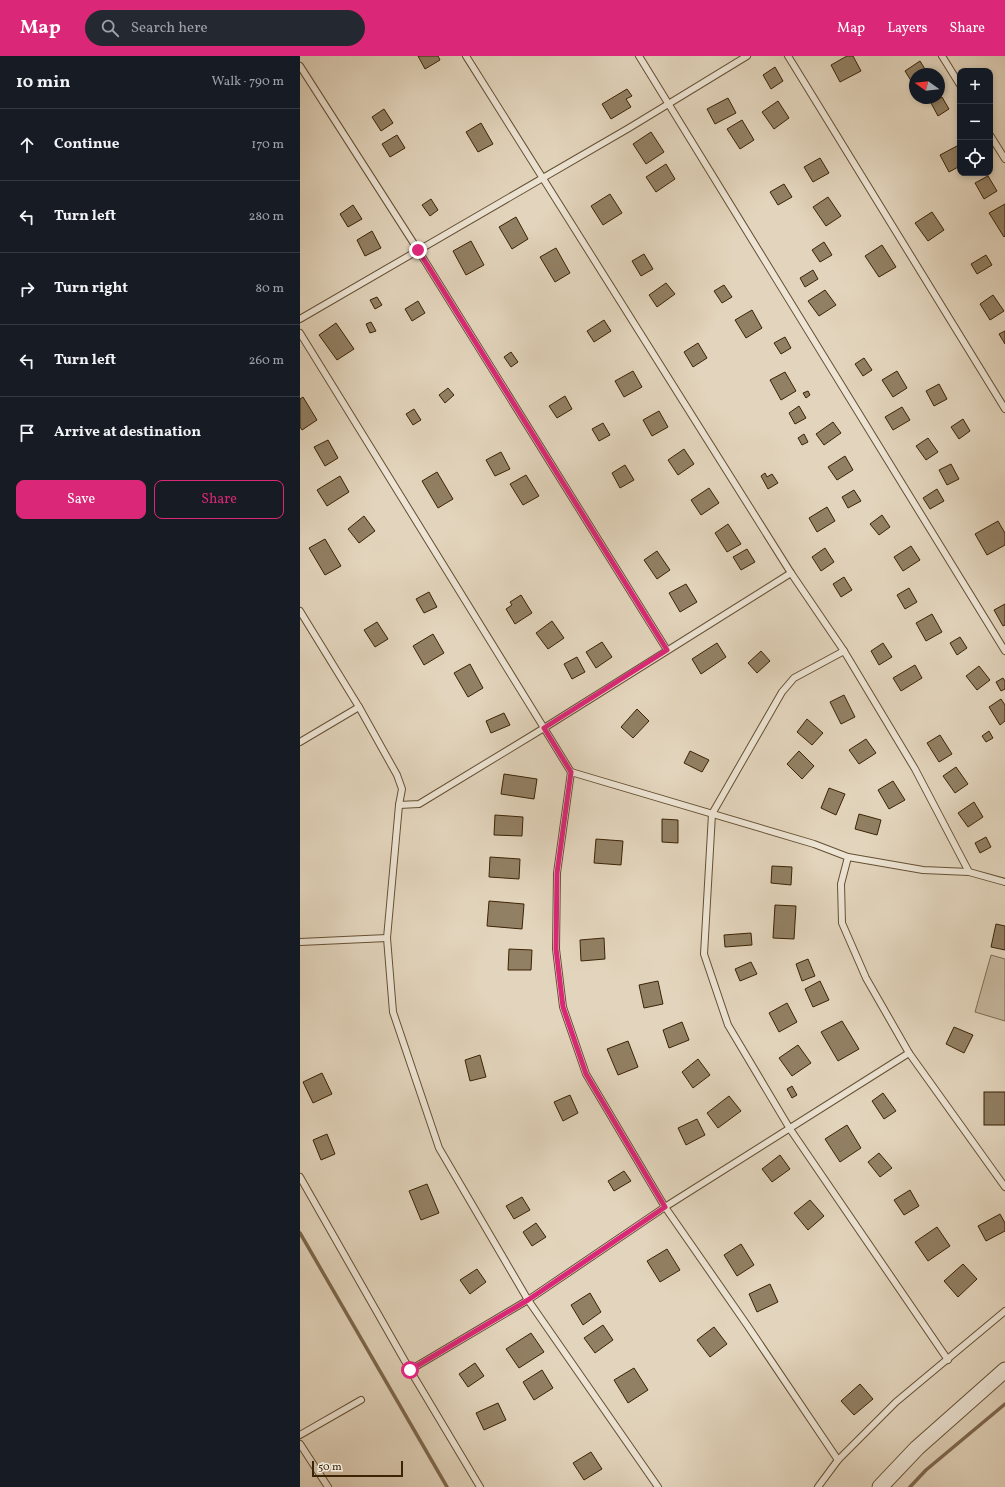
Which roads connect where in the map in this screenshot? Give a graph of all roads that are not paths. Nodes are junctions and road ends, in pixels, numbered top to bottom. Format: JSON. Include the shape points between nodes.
{"nodes":[{"id":1,"x":466,"y":56,"type":"edge"},
{"id":2,"x":640,"y":56,"type":"edge"},
{"id":3,"x":747,"y":56,"type":"edge"},
{"id":4,"x":788,"y":56,"type":"edge"},
{"id":5,"x":942,"y":56,"type":"edge"},
{"id":6,"x":300,"y":66,"type":"edge"},
{"id":7,"x":957,"y":80,"type":"edge"},
{"id":8,"x":668,"y":104,"type":"junction"},
{"id":9,"x":993,"y":140,"type":"edge"},
{"id":10,"x":1005,"y":159,"type":"edge"},
{"id":11,"x":543,"y":178,"type":"junction"},
{"id":12,"x":418,"y":250,"type":"junction"},
{"id":13,"x":300,"y":319,"type":"edge"},
{"id":14,"x":300,"y":333,"type":"edge"},
{"id":15,"x":1005,"y":409,"type":"edge"},
{"id":16,"x":791,"y":573,"type":"junction"},
{"id":17,"x":300,"y":611,"type":"edge"},
{"id":18,"x":667,"y":650,"type":"junction"},
{"id":19,"x":844,"y":651,"type":"junction"},
{"id":20,"x":1005,"y":651,"type":"edge"},
{"id":21,"x":360,"y":707,"type":"junction"},
{"id":22,"x":544,"y":728,"type":"junction"},
{"id":23,"x":300,"y":742,"type":"edge"},
{"id":24,"x":571,"y":772,"type":"junction"},
{"id":25,"x":399,"y":805,"type":"junction"},
{"id":26,"x":712,"y":814,"type":"junction"},
{"id":27,"x":848,"y":857,"type":"junction"},
{"id":28,"x":969,"y":872,"type":"junction"},
{"id":29,"x":1005,"y":882,"type":"edge"},
{"id":30,"x":387,"y":938,"type":"junction"},
{"id":31,"x":300,"y":942,"type":"edge"},
{"id":32,"x":909,"y":1053,"type":"junction"},
{"id":33,"x":790,"y":1129,"type":"junction"},
{"id":34,"x":300,"y":1177,"type":"edge"},
{"id":35,"x":1005,"y":1187,"type":"edge"},
{"id":36,"x":665,"y":1207,"type":"junction"},
{"id":37,"x":528,"y":1300,"type":"junction"},
{"id":38,"x":1005,"y":1311,"type":"edge"},
{"id":39,"x":948,"y":1360,"type":"junction"},
{"id":40,"x":410,"y":1370,"type":"junction"},
{"id":41,"x":1005,"y":1370,"type":"edge"},
{"id":42,"x":361,"y":1400,"type":"dead end"},
{"id":43,"x":300,"y":1435,"type":"edge"},
{"id":44,"x":300,"y":1444,"type":"edge"},
{"id":45,"x":838,"y":1460,"type":"junction"},
{"id":46,"x":328,"y":1487,"type":"edge"},
{"id":47,"x":480,"y":1487,"type":"edge"},
{"id":48,"x":658,"y":1487,"type":"edge"},
{"id":49,"x":818,"y":1487,"type":"edge"},
{"id":50,"x":880,"y":1487,"type":"edge"}],
"edges":[{"from":1,"to":11,"type":"lane"},
{"from":2,"to":8,"type":"lane"},
{"from":3,"to":8,"type":"lane"},
{"from":4,"to":15,"type":"lane"},
{"from":5,"to":7,"type":"lane"},
{"from":6,"to":12,"type":"lane"},
{"from":8,"to":11,"type":"lane"},
{"from":8,"to":20,"type":"lane"},
{"from":9,"to":10,"type":"lane"},
{"from":11,"to":12,"type":"lane"},
{"from":11,"to":16,"type":"lane"},
{"from":12,"to":13,"type":"lane"},
{"from":12,"to":18,"type":"lane"},
{"from":14,"to":22,"type":"lane"},
{"from":16,"to":18,"type":"lane"},
{"from":16,"to":19,"type":"lane"},
{"from":17,"to":21,"type":"lane"},
{"from":18,"to":22,"type":"lane"},
{"from":19,"to":26,"type":"lane","via":[[794,678],[782,692]]},
{"from":19,"to":28,"type":"lane","via":[[915,769]]},
{"from":21,"to":23,"type":"lane"},
{"from":21,"to":25,"type":"lane","via":[[397,776],[402,789]]},
{"from":22,"to":24,"type":"lane"},
{"from":22,"to":25,"type":"lane","via":[[419,804]]},
{"from":24,"to":26,"type":"lane"},
{"from":24,"to":36,"type":"lane","via":[[557,873],[556,949],[563,1007],[586,1074]]},
{"from":25,"to":30,"type":"lane"},
{"from":26,"to":27,"type":"lane","via":[[814,844]]},
{"from":26,"to":33,"type":"lane","via":[[704,954],[728,1026]]},
{"from":27,"to":28,"type":"lane","via":[[923,870]]},
{"from":27,"to":32,"type":"lane","via":[[841,884],[842,923],[866,978]]},
{"from":28,"to":29,"type":"lane"},
{"from":30,"to":31,"type":"lane"},
{"from":30,"to":37,"type":"lane","via":[[393,1012],[439,1148]]},
{"from":32,"to":33,"type":"lane"},
{"from":32,"to":35,"type":"lane"},
{"from":33,"to":36,"type":"lane"},
{"from":33,"to":39,"type":"lane"},
{"from":34,"to":40,"type":"lane"},
{"from":36,"to":37,"type":"lane"},
{"from":36,"to":45,"type":"lane"},
{"from":37,"to":40,"type":"lane"},
{"from":37,"to":48,"type":"lane"},
{"from":38,"to":39,"type":"lane"},
{"from":39,"to":45,"type":"lane","via":[[896,1402]]},
{"from":40,"to":47,"type":"lane"},
{"from":41,"to":50,"type":"street","via":[[917,1448]]},
{"from":42,"to":43,"type":"lane"},
{"from":44,"to":46,"type":"lane"},
{"from":45,"to":49,"type":"lane"}]}
